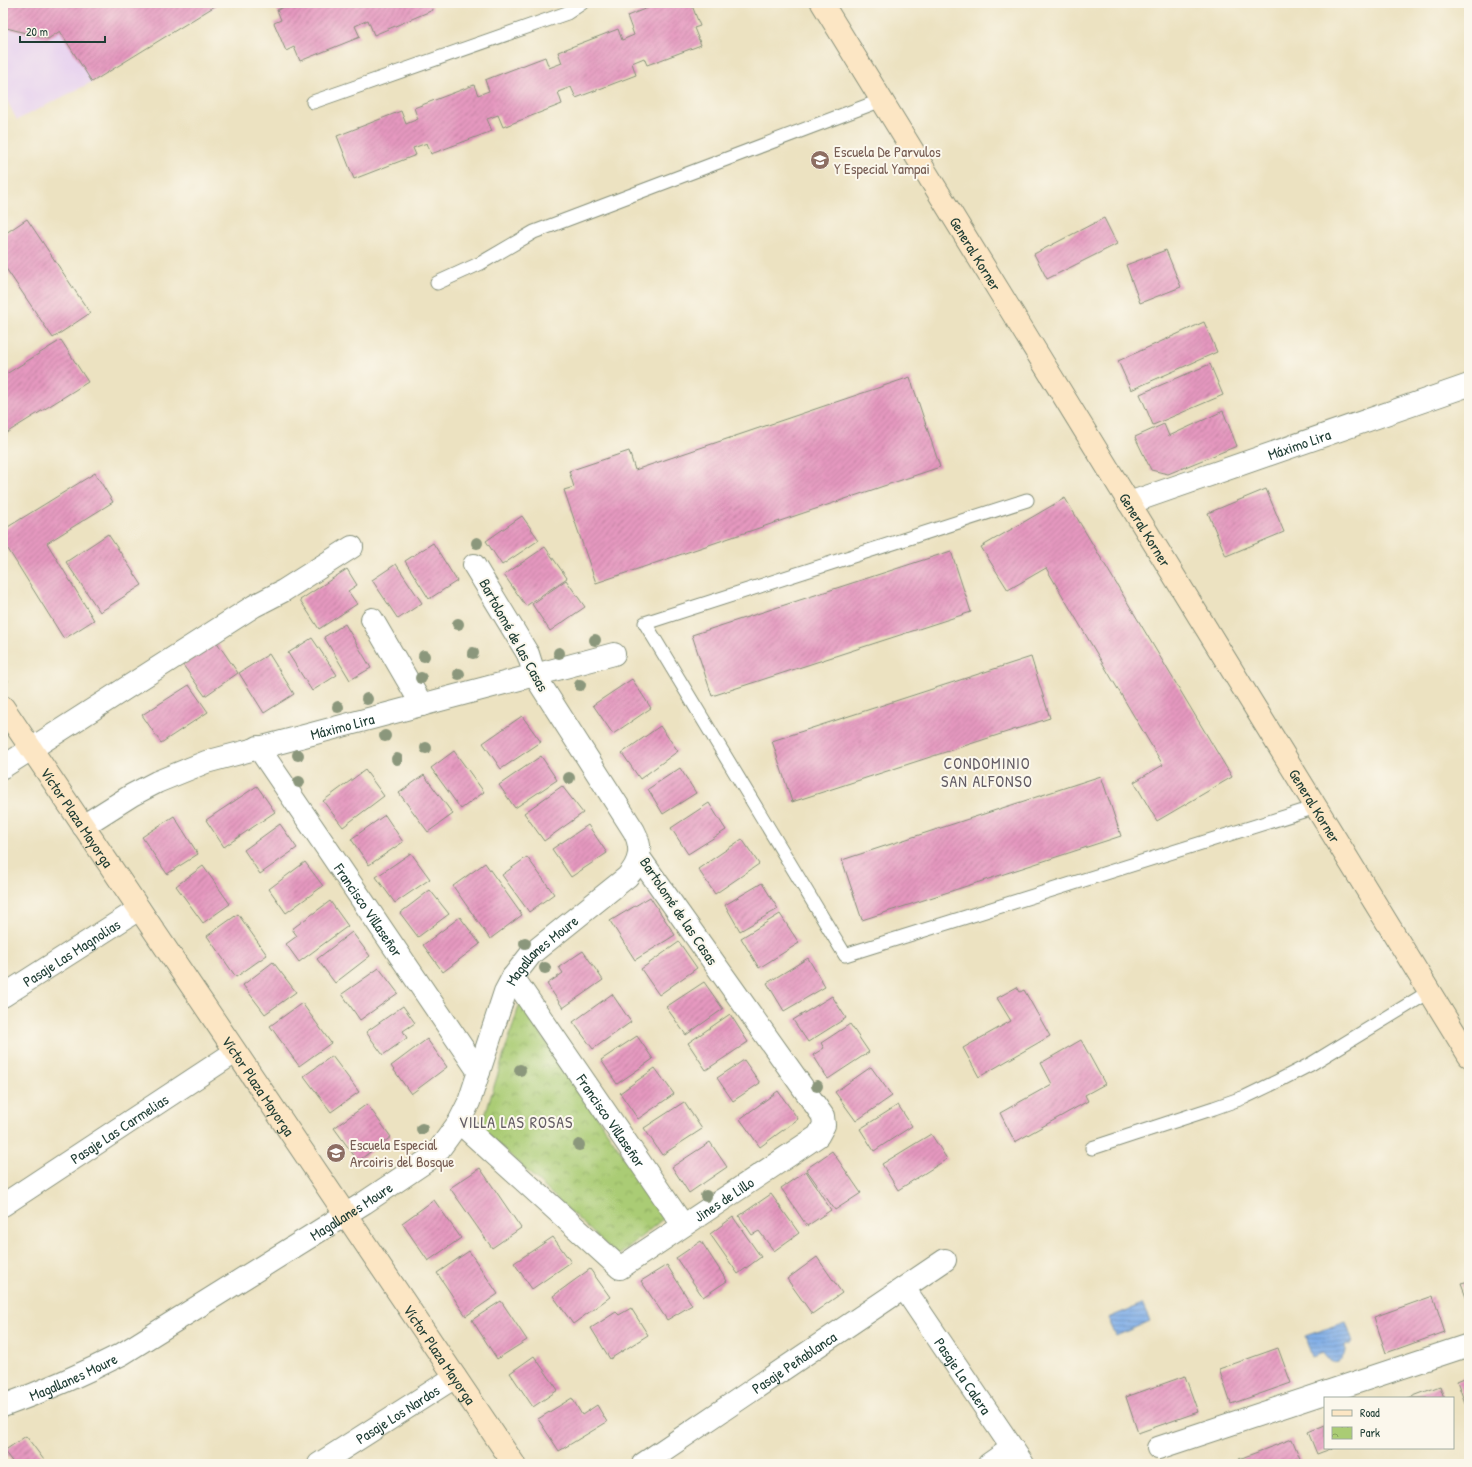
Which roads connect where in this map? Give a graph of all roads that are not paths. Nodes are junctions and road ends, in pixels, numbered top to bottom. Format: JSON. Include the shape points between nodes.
{"nodes":[{"id":1,"x":582,"y":3,"type":"edge"},
{"id":2,"x":822,"y":3,"type":"edge"},
{"id":3,"x":882,"y":100,"type":"junction"},
{"id":4,"x":313,"y":102,"type":"dead end"},
{"id":5,"x":437,"y":283,"type":"dead end"},
{"id":6,"x":1469,"y":385,"type":"edge"},
{"id":7,"x":1027,"y":500,"type":"dead end"},
{"id":8,"x":1130,"y":503,"type":"junction"},
{"id":9,"x":352,"y":547,"type":"dead end"},
{"id":10,"x":474,"y":565,"type":"dead end"},
{"id":11,"x":372,"y":619,"type":"dead end"},
{"id":12,"x":614,"y":654,"type":"dead end"},
{"id":13,"x":534,"y":676,"type":"junction"},
{"id":14,"x":422,"y":705,"type":"junction"},
{"id":15,"x":3,"y":707,"type":"edge"},
{"id":16,"x":258,"y":747,"type":"junction"},
{"id":17,"x":30,"y":749,"type":"junction"},
{"id":18,"x":3,"y":767,"type":"edge"},
{"id":19,"x":1316,"y":807,"type":"junction"},
{"id":20,"x":83,"y":826,"type":"junction"},
{"id":21,"x":639,"y":857,"type":"junction"},
{"id":22,"x":139,"y":909,"type":"junction"},
{"id":23,"x":513,"y":977,"type":"junction"},
{"id":24,"x":1429,"y":992,"type":"junction"},
{"id":25,"x":3,"y":996,"type":"edge"},
{"id":26,"x":235,"y":1052,"type":"junction"},
{"id":27,"x":1469,"y":1056,"type":"edge"},
{"id":28,"x":479,"y":1072,"type":"junction"},
{"id":29,"x":459,"y":1122,"type":"junction"},
{"id":30,"x":824,"y":1125,"type":"joint"},
{"id":31,"x":1092,"y":1148,"type":"dead end"},
{"id":32,"x":3,"y":1205,"type":"edge"},
{"id":33,"x":346,"y":1215,"type":"junction"},
{"id":34,"x":683,"y":1225,"type":"junction"},
{"id":35,"x":945,"y":1260,"type":"dead end"},
{"id":36,"x":904,"y":1288,"type":"junction"},
{"id":37,"x":1469,"y":1345,"type":"edge"},
{"id":38,"x":455,"y":1377,"type":"junction"},
{"id":39,"x":3,"y":1406,"type":"edge"},
{"id":40,"x":1158,"y":1448,"type":"dead end"},
{"id":41,"x":1018,"y":1456,"type":"edge"},
{"id":42,"x":319,"y":1464,"type":"edge"},
{"id":43,"x":514,"y":1464,"type":"edge"},
{"id":44,"x":643,"y":1464,"type":"edge"},
{"id":45,"x":989,"y":1464,"type":"edge"}],
"edges":[{"from":1,"to":4,"type":"lane","via":[[567,13]]},
{"from":2,"to":3,"type":"street","name":"General Korner"},
{"from":3,"to":5,"type":"lane","via":[[534,232],[481,263]]},
{"from":3,"to":8,"type":"street","name":"General Korner"},
{"from":6,"to":8,"type":"street","name":"Máximo Lira"},
{"from":7,"to":19,"type":"lane","via":[[645,623],[845,954]]},
{"from":8,"to":19,"type":"street","name":"General Korner"},
{"from":9,"to":17,"type":"street","via":[[283,591],[254,606]]},
{"from":10,"to":13,"type":"street","name":"Bartolomé de las Casas","via":[[528,654]]},
{"from":11,"to":14,"type":"street"},
{"from":12,"to":13,"type":"street","name":"Máximo Lira"},
{"from":13,"to":14,"type":"street","name":"Máximo Lira"},
{"from":13,"to":21,"type":"street","name":"Bartolomé de las Casas","via":[[634,831],[640,848]]},
{"from":14,"to":16,"type":"street","name":"Máximo Lira"},
{"from":15,"to":17,"type":"street","name":"Víctor Plaza Mayorga"},
{"from":16,"to":20,"type":"street","name":"Máximo Lira","via":[[206,762],[156,782]]},
{"from":16,"to":28,"type":"street","name":"Francisco Villaseñor"},
{"from":17,"to":18,"type":"street"},
{"from":17,"to":20,"type":"street","name":"Víctor Plaza Mayorga"},
{"from":19,"to":24,"type":"street","name":"General Korner"},
{"from":20,"to":22,"type":"street","name":"Víctor Plaza Mayorga"},
{"from":21,"to":23,"type":"street","name":"Magallanes Moure","via":[[627,877],[531,954]]},
{"from":21,"to":30,"type":"street","name":"Bartolomé de las Casas","via":[[823,1116]]},
{"from":22,"to":25,"type":"street","name":"Pasaje Las Magnolias"},
{"from":22,"to":26,"type":"street","name":"Víctor Plaza Mayorga"},
{"from":23,"to":28,"type":"street","name":"Magallanes Moure","via":[[505,992]]},
{"from":23,"to":34,"type":"street","name":"Francisco Villaseñor"},
{"from":24,"to":27,"type":"street","name":"General Korner"},
{"from":24,"to":31,"type":"lane","via":[[1311,1064],[1245,1097]]},
{"from":26,"to":32,"type":"street","name":"Pasaje Las Carmelias"},
{"from":26,"to":33,"type":"street","name":"Víctor Plaza Mayorga"},
{"from":28,"to":29,"type":"street","name":"Magallanes Moure"},
{"from":29,"to":33,"type":"street","name":"Magallanes Moure","via":[[438,1151],[428,1160]]},
{"from":29,"to":34,"type":"street","name":"Jines de Lillo","via":[[620,1268]]},
{"from":30,"to":34,"type":"street","name":"Jines de Lillo","via":[[818,1136]]},
{"from":33,"to":38,"type":"street","name":"Víctor Plaza Mayorga"},
{"from":33,"to":39,"type":"street","name":"Magallanes Moure","via":[[122,1354],[57,1386]]},
{"from":35,"to":36,"type":"street","name":"Pasaje Peñablanca"},
{"from":36,"to":41,"type":"street","name":"Pasaje La Calera"},
{"from":36,"to":44,"type":"street","name":"Pasaje Peñablanca"},
{"from":37,"to":40,"type":"street"},
{"from":38,"to":42,"type":"street","name":"Pasaje Los Nardos"},
{"from":38,"to":43,"type":"street","name":"Víctor Plaza Mayorga"},
{"from":41,"to":45,"type":"street"}]}
